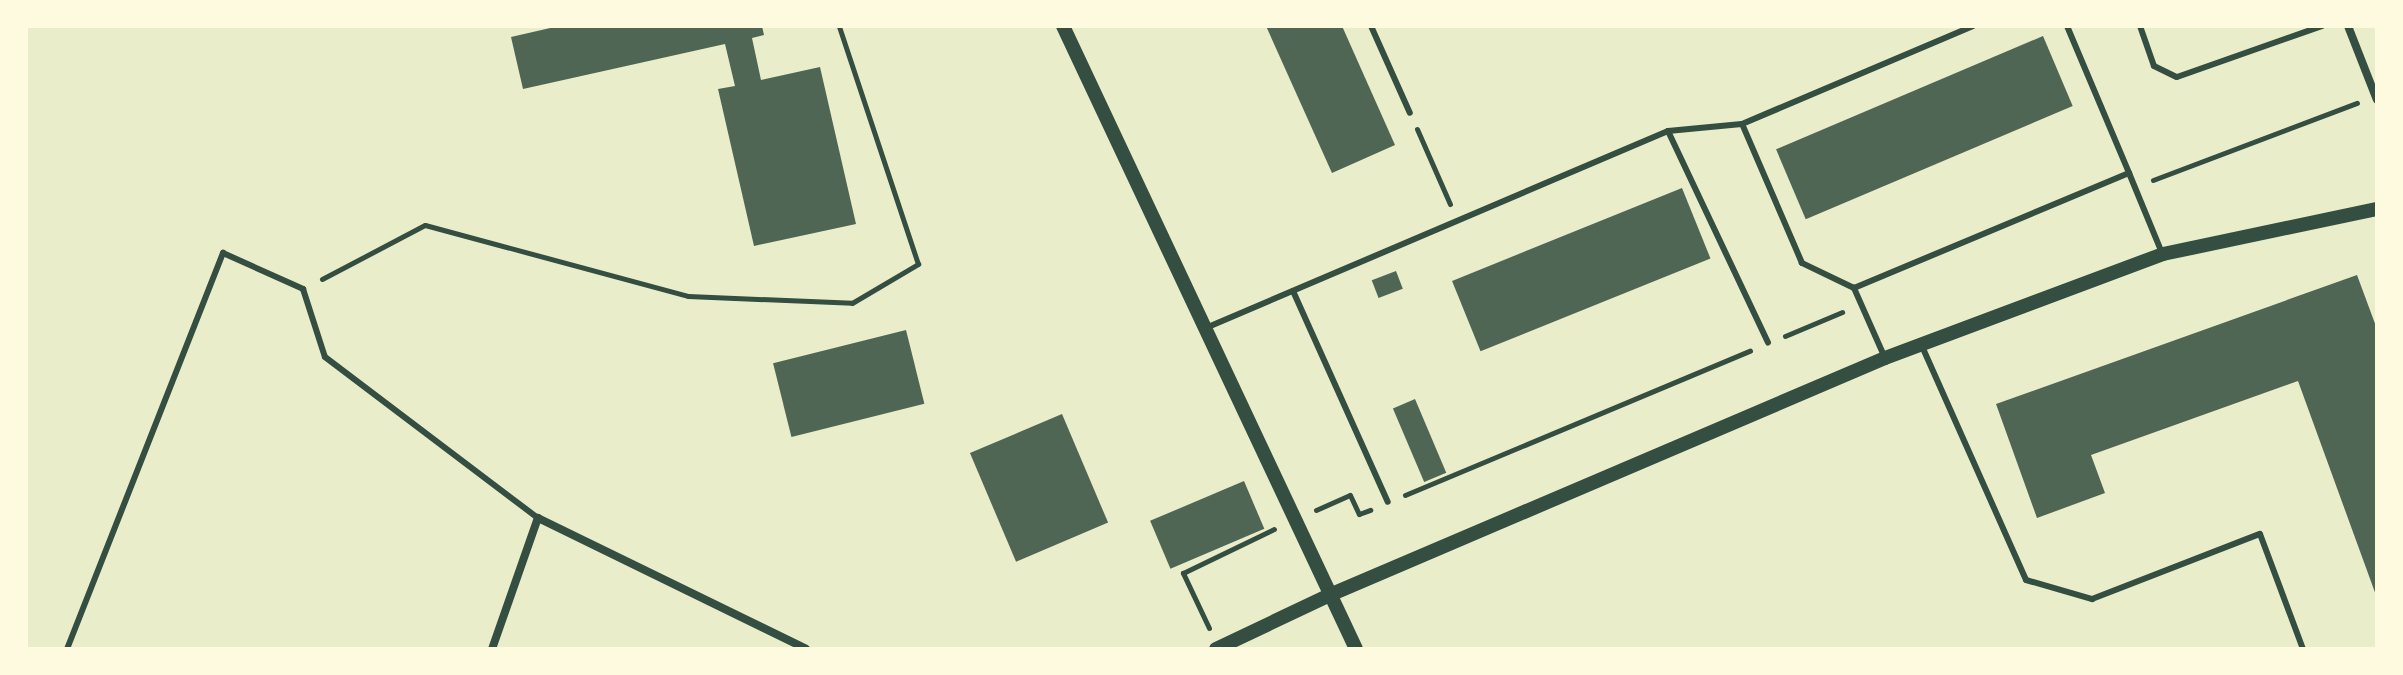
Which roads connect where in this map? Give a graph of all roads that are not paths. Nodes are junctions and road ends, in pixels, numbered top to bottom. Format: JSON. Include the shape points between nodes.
{"nodes":[{"id":1,"x":1063,"y":26,"type":"edge"},
{"id":2,"x":1371,"y":26,"type":"edge"},
{"id":3,"x":1973,"y":26,"type":"edge"},
{"id":4,"x":2067,"y":26,"type":"edge"},
{"id":5,"x":2140,"y":26,"type":"edge"},
{"id":6,"x":2322,"y":26,"type":"edge"},
{"id":7,"x":2348,"y":26,"type":"edge"},
{"id":8,"x":2377,"y":100,"type":"edge"},
{"id":9,"x":1410,"y":113,"type":"road end"},
{"id":10,"x":1742,"y":124,"type":"junction"},
{"id":11,"x":1668,"y":131,"type":"junction"},
{"id":12,"x":2129,"y":173,"type":"junction"},
{"id":13,"x":2377,"y":209,"type":"edge"},
{"id":14,"x":2163,"y":254,"type":"junction"},
{"id":15,"x":1854,"y":288,"type":"junction"},
{"id":16,"x":1293,"y":291,"type":"junction"},
{"id":17,"x":1204,"y":329,"type":"junction"},
{"id":18,"x":1768,"y":343,"type":"dead end"},
{"id":19,"x":1921,"y":344,"type":"junction"},
{"id":20,"x":1885,"y":358,"type":"junction"},
{"id":21,"x":1388,"y":502,"type":"dead end"},
{"id":22,"x":538,"y":518,"type":"junction"},
{"id":23,"x":1332,"y":594,"type":"junction"},
{"id":24,"x":1217,"y":648,"type":"edge"},
{"id":25,"x":67,"y":649,"type":"edge"},
{"id":26,"x":492,"y":649,"type":"edge"},
{"id":27,"x":806,"y":649,"type":"edge"},
{"id":28,"x":1356,"y":649,"type":"edge"},
{"id":29,"x":2303,"y":649,"type":"edge"}],
"edges":[{"from":1,"to":17,"type":"street"},
{"from":2,"to":9,"type":"lane"},
{"from":3,"to":10,"type":"lane"},
{"from":4,"to":12,"type":"lane"},
{"from":5,"to":6,"type":"lane","via":[[2154,66],[2177,77]]},
{"from":7,"to":8,"type":"street"},
{"from":10,"to":11,"type":"lane"},
{"from":10,"to":15,"type":"lane","via":[[1802,263]]},
{"from":11,"to":16,"type":"lane"},
{"from":11,"to":18,"type":"lane"},
{"from":12,"to":14,"type":"lane"},
{"from":12,"to":15,"type":"lane"},
{"from":13,"to":14,"type":"street"},
{"from":14,"to":19,"type":"street"},
{"from":15,"to":20,"type":"lane"},
{"from":16,"to":17,"type":"lane"},
{"from":16,"to":21,"type":"lane"},
{"from":17,"to":23,"type":"street"},
{"from":19,"to":20,"type":"street"},
{"from":19,"to":29,"type":"lane","via":[[2026,580],[2092,599],[2260,534]]},
{"from":20,"to":23,"type":"street"},
{"from":22,"to":25,"type":"lane","via":[[325,357],[303,289],[223,253]]},
{"from":22,"to":26,"type":"street"},
{"from":22,"to":27,"type":"street"},
{"from":23,"to":24,"type":"street"},
{"from":23,"to":28,"type":"street"}]}
